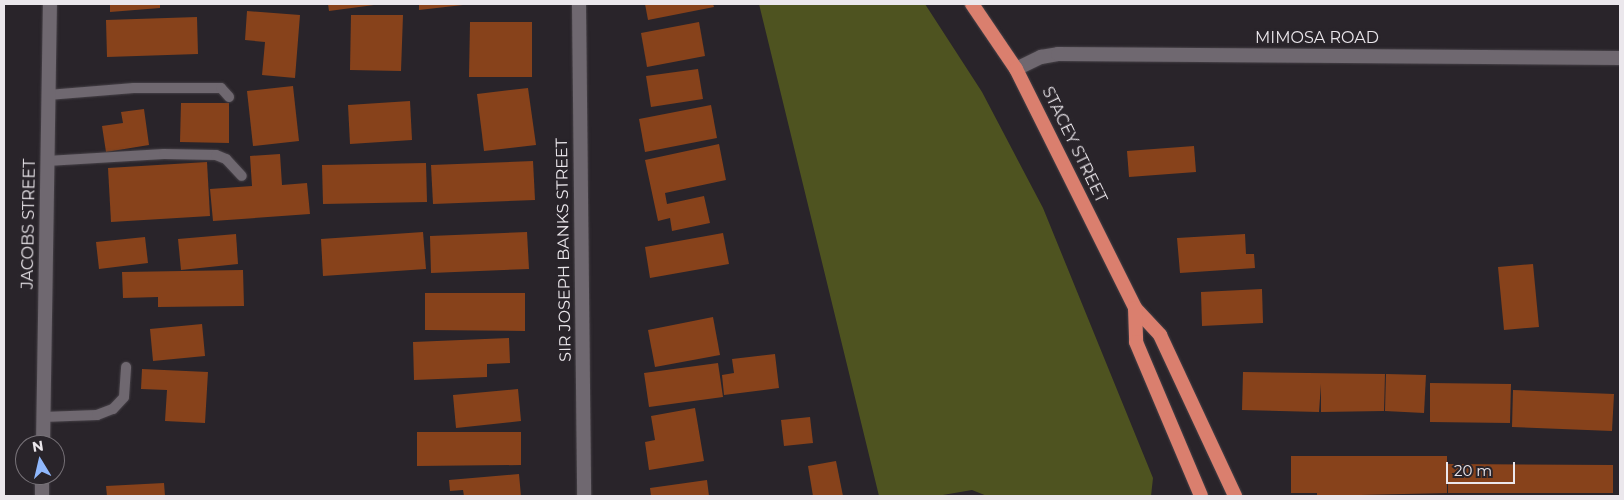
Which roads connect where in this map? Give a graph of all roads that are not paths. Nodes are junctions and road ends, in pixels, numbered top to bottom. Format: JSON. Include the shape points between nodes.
{"nodes":[{"id":1,"x":50,"y":4,"type":"edge"},
{"id":2,"x":579,"y":4,"type":"edge"},
{"id":3,"x":972,"y":4,"type":"edge"},
{"id":4,"x":1620,"y":58,"type":"edge"},
{"id":5,"x":1016,"y":69,"type":"junction"},
{"id":6,"x":48,"y":95,"type":"junction"},
{"id":7,"x":229,"y":97,"type":"dead end"},
{"id":8,"x":47,"y":161,"type":"junction"},
{"id":9,"x":242,"y":176,"type":"dead end"},
{"id":10,"x":1135,"y":308,"type":"junction"},
{"id":11,"x":126,"y":367,"type":"dead end"},
{"id":12,"x":43,"y":416,"type":"junction"},
{"id":13,"x":42,"y":435,"type":"edge"},
{"id":14,"x":584,"y":496,"type":"edge"},
{"id":15,"x":1200,"y":496,"type":"edge"},
{"id":16,"x":1235,"y":496,"type":"edge"}],
"edges":[{"from":1,"to":6,"type":"street","name":"JACOBS STREET"},
{"from":2,"to":14,"type":"street","name":"SIR JOSEPH BANKS STREET"},
{"from":3,"to":5,"type":"highway","name":"STACEY STREET"},
{"from":4,"to":5,"type":"street","name":"MIMOSA ROAD","via":[[1058,54],[1041,57]]},
{"from":5,"to":10,"type":"highway","name":"STACEY STREET"},
{"from":6,"to":7,"type":"lane","via":[[134,88],[221,88]]},
{"from":6,"to":8,"type":"street","name":"JACOBS STREET"},
{"from":8,"to":9,"type":"lane","via":[[164,154],[216,156],[226,159]]},
{"from":8,"to":12,"type":"street","name":"JACOBS STREET"},
{"from":10,"to":15,"type":"highway","name":"STACEY STREET","via":[[1136,342]]},
{"from":10,"to":16,"type":"highway","name":"STACEY STREET","via":[[1160,335]]},
{"from":11,"to":12,"type":"lane","via":[[124,397],[113,408],[97,415]]},
{"from":12,"to":13,"type":"street","name":"JACOBS STREET"}]}
